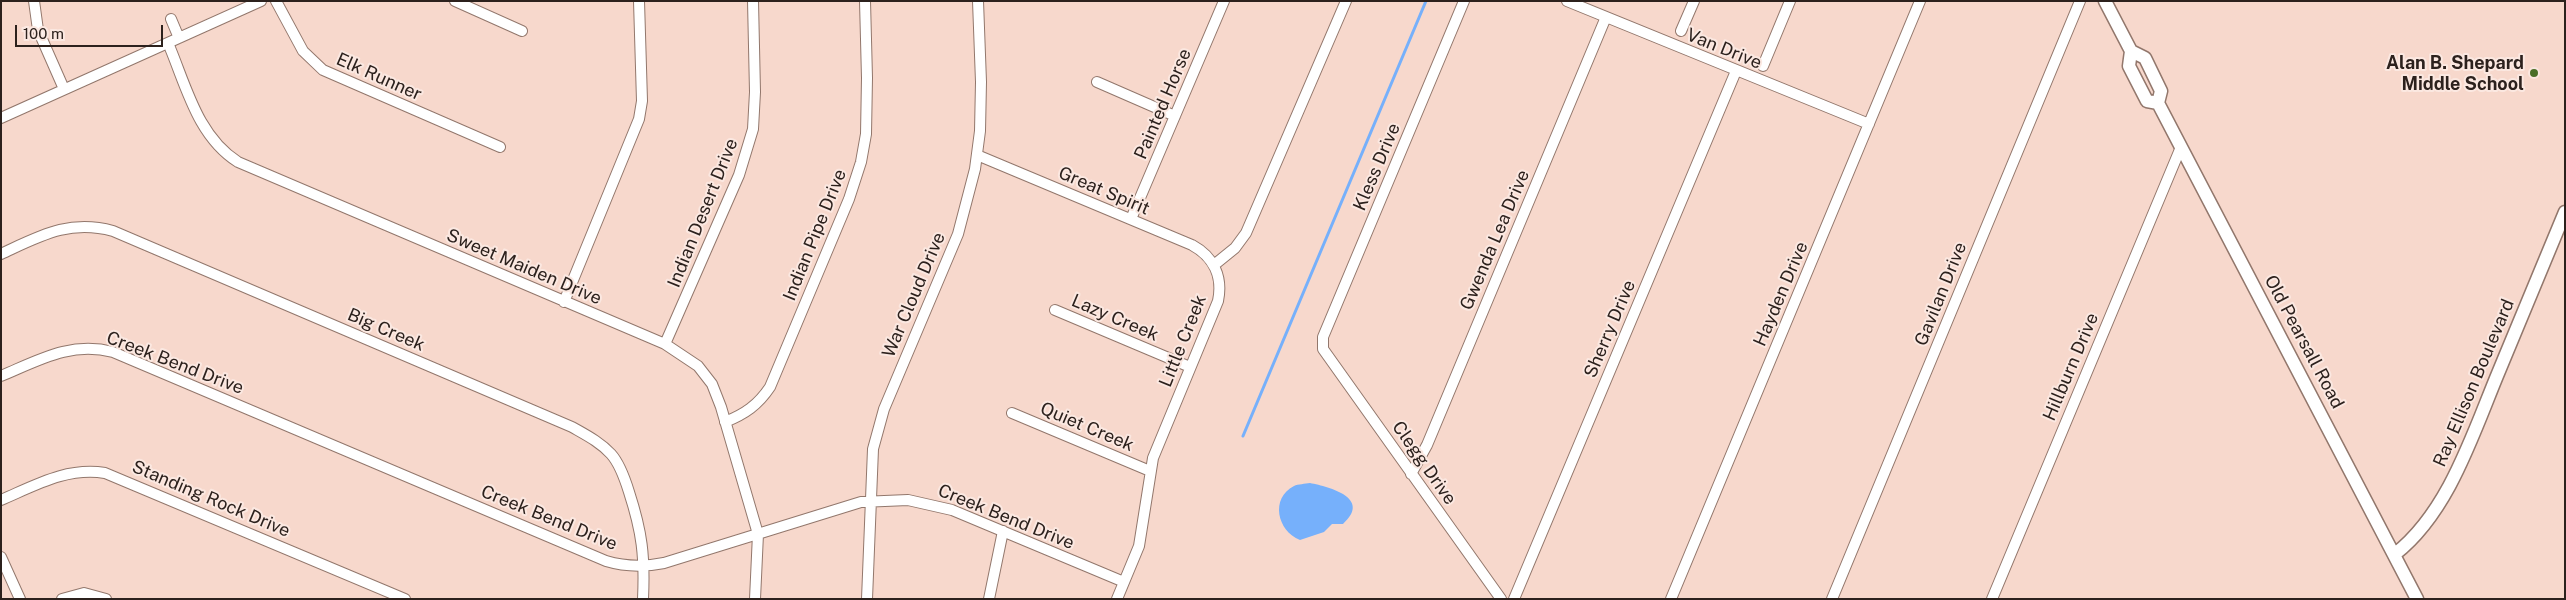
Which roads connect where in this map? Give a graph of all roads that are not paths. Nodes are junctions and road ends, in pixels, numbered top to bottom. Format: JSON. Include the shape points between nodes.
{"nodes":[{"id":1,"x":34,"y":1,"type":"edge"},
{"id":2,"x":261,"y":1,"type":"edge"},
{"id":3,"x":276,"y":1,"type":"edge"},
{"id":4,"x":455,"y":1,"type":"edge"},
{"id":5,"x":639,"y":1,"type":"edge"},
{"id":6,"x":753,"y":1,"type":"edge"},
{"id":7,"x":865,"y":1,"type":"edge"},
{"id":8,"x":978,"y":1,"type":"edge"},
{"id":9,"x":1224,"y":1,"type":"edge"},
{"id":10,"x":1346,"y":1,"type":"edge"},
{"id":11,"x":1464,"y":1,"type":"edge"},
{"id":12,"x":1567,"y":1,"type":"edge"},
{"id":13,"x":1694,"y":1,"type":"edge"},
{"id":14,"x":1790,"y":1,"type":"edge"},
{"id":15,"x":1920,"y":1,"type":"edge"},
{"id":16,"x":2080,"y":1,"type":"edge"},
{"id":17,"x":2105,"y":1,"type":"edge"},
{"id":18,"x":1606,"y":18,"type":"junction"},
{"id":19,"x":171,"y":20,"type":"dead end"},
{"id":20,"x":522,"y":31,"type":"dead end"},
{"id":21,"x":1681,"y":31,"type":"dead end"},
{"id":22,"x":179,"y":38,"type":"junction"},
{"id":23,"x":168,"y":43,"type":"junction"},
{"id":24,"x":2131,"y":51,"type":"junction"},
{"id":25,"x":1763,"y":66,"type":"dead end"},
{"id":26,"x":1736,"y":72,"type":"junction"},
{"id":27,"x":1097,"y":82,"type":"dead end"},
{"id":28,"x":64,"y":89,"type":"junction"},
{"id":29,"x":2158,"y":103,"type":"junction"},
{"id":30,"x":1175,"y":116,"type":"junction"},
{"id":31,"x":1,"y":118,"type":"edge"},
{"id":32,"x":1869,"y":124,"type":"junction"},
{"id":33,"x":500,"y":147,"type":"dead end"},
{"id":34,"x":2181,"y":148,"type":"junction"},
{"id":35,"x":977,"y":155,"type":"junction"},
{"id":36,"x":2565,"y":212,"type":"edge"},
{"id":37,"x":1131,"y":219,"type":"junction"},
{"id":38,"x":1,"y":254,"type":"edge"},
{"id":39,"x":1214,"y":265,"type":"junction"},
{"id":40,"x":564,"y":302,"type":"junction"},
{"id":41,"x":1055,"y":310,"type":"dead end"},
{"id":42,"x":665,"y":344,"type":"junction"},
{"id":43,"x":1323,"y":345,"type":"joint"},
{"id":44,"x":1190,"y":367,"type":"junction"},
{"id":45,"x":1,"y":376,"type":"edge"},
{"id":46,"x":1012,"y":413,"type":"dead end"},
{"id":47,"x":725,"y":422,"type":"junction"},
{"id":48,"x":1150,"y":471,"type":"junction"},
{"id":49,"x":1410,"y":474,"type":"junction"},
{"id":50,"x":1,"y":500,"type":"edge"},
{"id":51,"x":872,"y":501,"type":"junction"},
{"id":52,"x":1003,"y":531,"type":"junction"},
{"id":53,"x":758,"y":534,"type":"junction"},
{"id":54,"x":2395,"y":554,"type":"junction"},
{"id":55,"x":1,"y":558,"type":"edge"},
{"id":56,"x":645,"y":567,"type":"junction"},
{"id":57,"x":1124,"y":582,"type":"junction"},
{"id":58,"x":20,"y":599,"type":"edge"},
{"id":59,"x":62,"y":599,"type":"edge"},
{"id":60,"x":106,"y":599,"type":"edge"},
{"id":61,"x":405,"y":599,"type":"edge"},
{"id":62,"x":643,"y":599,"type":"edge"},
{"id":63,"x":755,"y":599,"type":"edge"},
{"id":64,"x":867,"y":599,"type":"edge"},
{"id":65,"x":988,"y":599,"type":"edge"},
{"id":66,"x":1117,"y":599,"type":"edge"},
{"id":67,"x":1501,"y":599,"type":"edge"},
{"id":68,"x":1514,"y":599,"type":"edge"},
{"id":69,"x":1671,"y":599,"type":"edge"},
{"id":70,"x":1832,"y":599,"type":"edge"},
{"id":71,"x":1992,"y":599,"type":"edge"},
{"id":72,"x":2417,"y":599,"type":"edge"}],
"edges":[{"from":1,"to":28,"type":"street","via":[[38,30]]},
{"from":2,"to":22,"type":"street"},
{"from":3,"to":33,"type":"street","name":"Elk Runner","via":[[303,51],[323,70]]},
{"from":4,"to":20,"type":"street"},
{"from":5,"to":40,"type":"street","via":[[640,119]]},
{"from":6,"to":42,"type":"street","name":"Indian Desert Drive","via":[[754,129],[738,175]]},
{"from":7,"to":47,"type":"street","name":"Indian Pipe Drive","via":[[866,134],[855,182],[770,386],[750,410]]},
{"from":8,"to":35,"type":"street","name":"War Cloud Drive","via":[[981,82]]},
{"from":9,"to":30,"type":"street","name":"Painted Horse"},
{"from":10,"to":39,"type":"street","via":[[1246,233],[1235,248]]},
{"from":11,"to":43,"type":"street","name":"Kless Drive","via":[[1323,338]]},
{"from":12,"to":18,"type":"street","name":"Van Drive"},
{"from":13,"to":21,"type":"street"},
{"from":14,"to":25,"type":"street"},
{"from":15,"to":32,"type":"street","name":"Hayden Drive"},
{"from":16,"to":70,"type":"street","name":"Gavilan Drive"},
{"from":17,"to":24,"type":"main road","name":"Old Pearsall Road"},
{"from":18,"to":26,"type":"street","name":"Van Drive"},
{"from":18,"to":49,"type":"street","name":"Gwenda Lea Drive","via":[[1427,445]]},
{"from":19,"to":22,"type":"street"},
{"from":22,"to":23,"type":"street"},
{"from":23,"to":28,"type":"street"},
{"from":23,"to":40,"type":"street","name":"Sweet Maiden Drive","via":[[205,129],[230,157]]},
{"from":24,"to":29,"type":"main road","name":"Old Pearsall Road","via":[[2145,58],[2161,91]]},
{"from":24,"to":29,"type":"main road","name":"Old Pearsall Road","via":[[2129,66],[2147,101]]},
{"from":26,"to":32,"type":"street","name":"Van Drive"},
{"from":26,"to":68,"type":"street","name":"Sherry Drive"},
{"from":27,"to":30,"type":"street"},
{"from":28,"to":31,"type":"street"},
{"from":29,"to":34,"type":"main road","name":"Old Pearsall Road"},
{"from":30,"to":37,"type":"street","name":"Painted Horse"},
{"from":32,"to":69,"type":"street","name":"Hayden Drive"},
{"from":34,"to":54,"type":"main road","name":"Old Pearsall Road"},
{"from":34,"to":71,"type":"street","name":"Hillburn Drive"},
{"from":35,"to":37,"type":"street","name":"Great Spirit"},
{"from":35,"to":51,"type":"street","name":"War Cloud Drive","via":[[958,234],[884,410],[873,449]]},
{"from":36,"to":54,"type":"main road","name":"Ray Ellison Boulevard","via":[[2443,498],[2426,524]]},
{"from":37,"to":39,"type":"street","name":"Great Spirit","via":[[1192,245],[1208,256]]},
{"from":38,"to":56,"type":"street","name":"Big Creek","via":[[57,229],[85,227],[113,231],[572,427],[597,442],[617,462],[638,520]]},
{"from":39,"to":44,"type":"street","name":"Little Creek","via":[[1220,282],[1218,301]]},
{"from":40,"to":42,"type":"street","name":"Sweet Maiden Drive"},
{"from":41,"to":44,"type":"street","name":"Lazy Creek"},
{"from":42,"to":47,"type":"street","name":"Sweet Maiden Drive","via":[[691,359],[706,375],[717,395]]},
{"from":43,"to":49,"type":"street","name":"Clegg Drive"},
{"from":44,"to":48,"type":"street","name":"Little Creek","via":[[1161,435]]},
{"from":45,"to":56,"type":"street","name":"Creek Bend Drive","via":[[69,349],[113,352],[606,561]]},
{"from":46,"to":48,"type":"street","name":"Quiet Creek"},
{"from":47,"to":53,"type":"street","name":"Sweet Maiden Drive"},
{"from":48,"to":57,"type":"street","name":"Little Creek","via":[[1142,531]]},
{"from":49,"to":67,"type":"street","name":"Clegg Drive"},
{"from":50,"to":61,"type":"street","name":"Standing Rock Drive","via":[[60,474],[105,473]]},
{"from":51,"to":52,"type":"street","name":"Creek Bend Drive","via":[[922,502],[952,510]]},
{"from":51,"to":53,"type":"street","name":"Creek Bend Drive","via":[[841,507]]},
{"from":51,"to":64,"type":"street","name":"War Cloud Drive"},
{"from":52,"to":57,"type":"street","name":"Creek Bend Drive"},
{"from":52,"to":65,"type":"street"},
{"from":53,"to":56,"type":"street","name":"Creek Bend Drive"},
{"from":53,"to":63,"type":"street","name":"Sweet Maiden Drive"},
{"from":54,"to":72,"type":"main road","name":"Old Pearsall Road"},
{"from":55,"to":58,"type":"street"},
{"from":56,"to":62,"type":"street","name":"Big Creek"},
{"from":57,"to":66,"type":"street","name":"Little Creek"},
{"from":59,"to":60,"type":"street","via":[[84,593]]}]}
